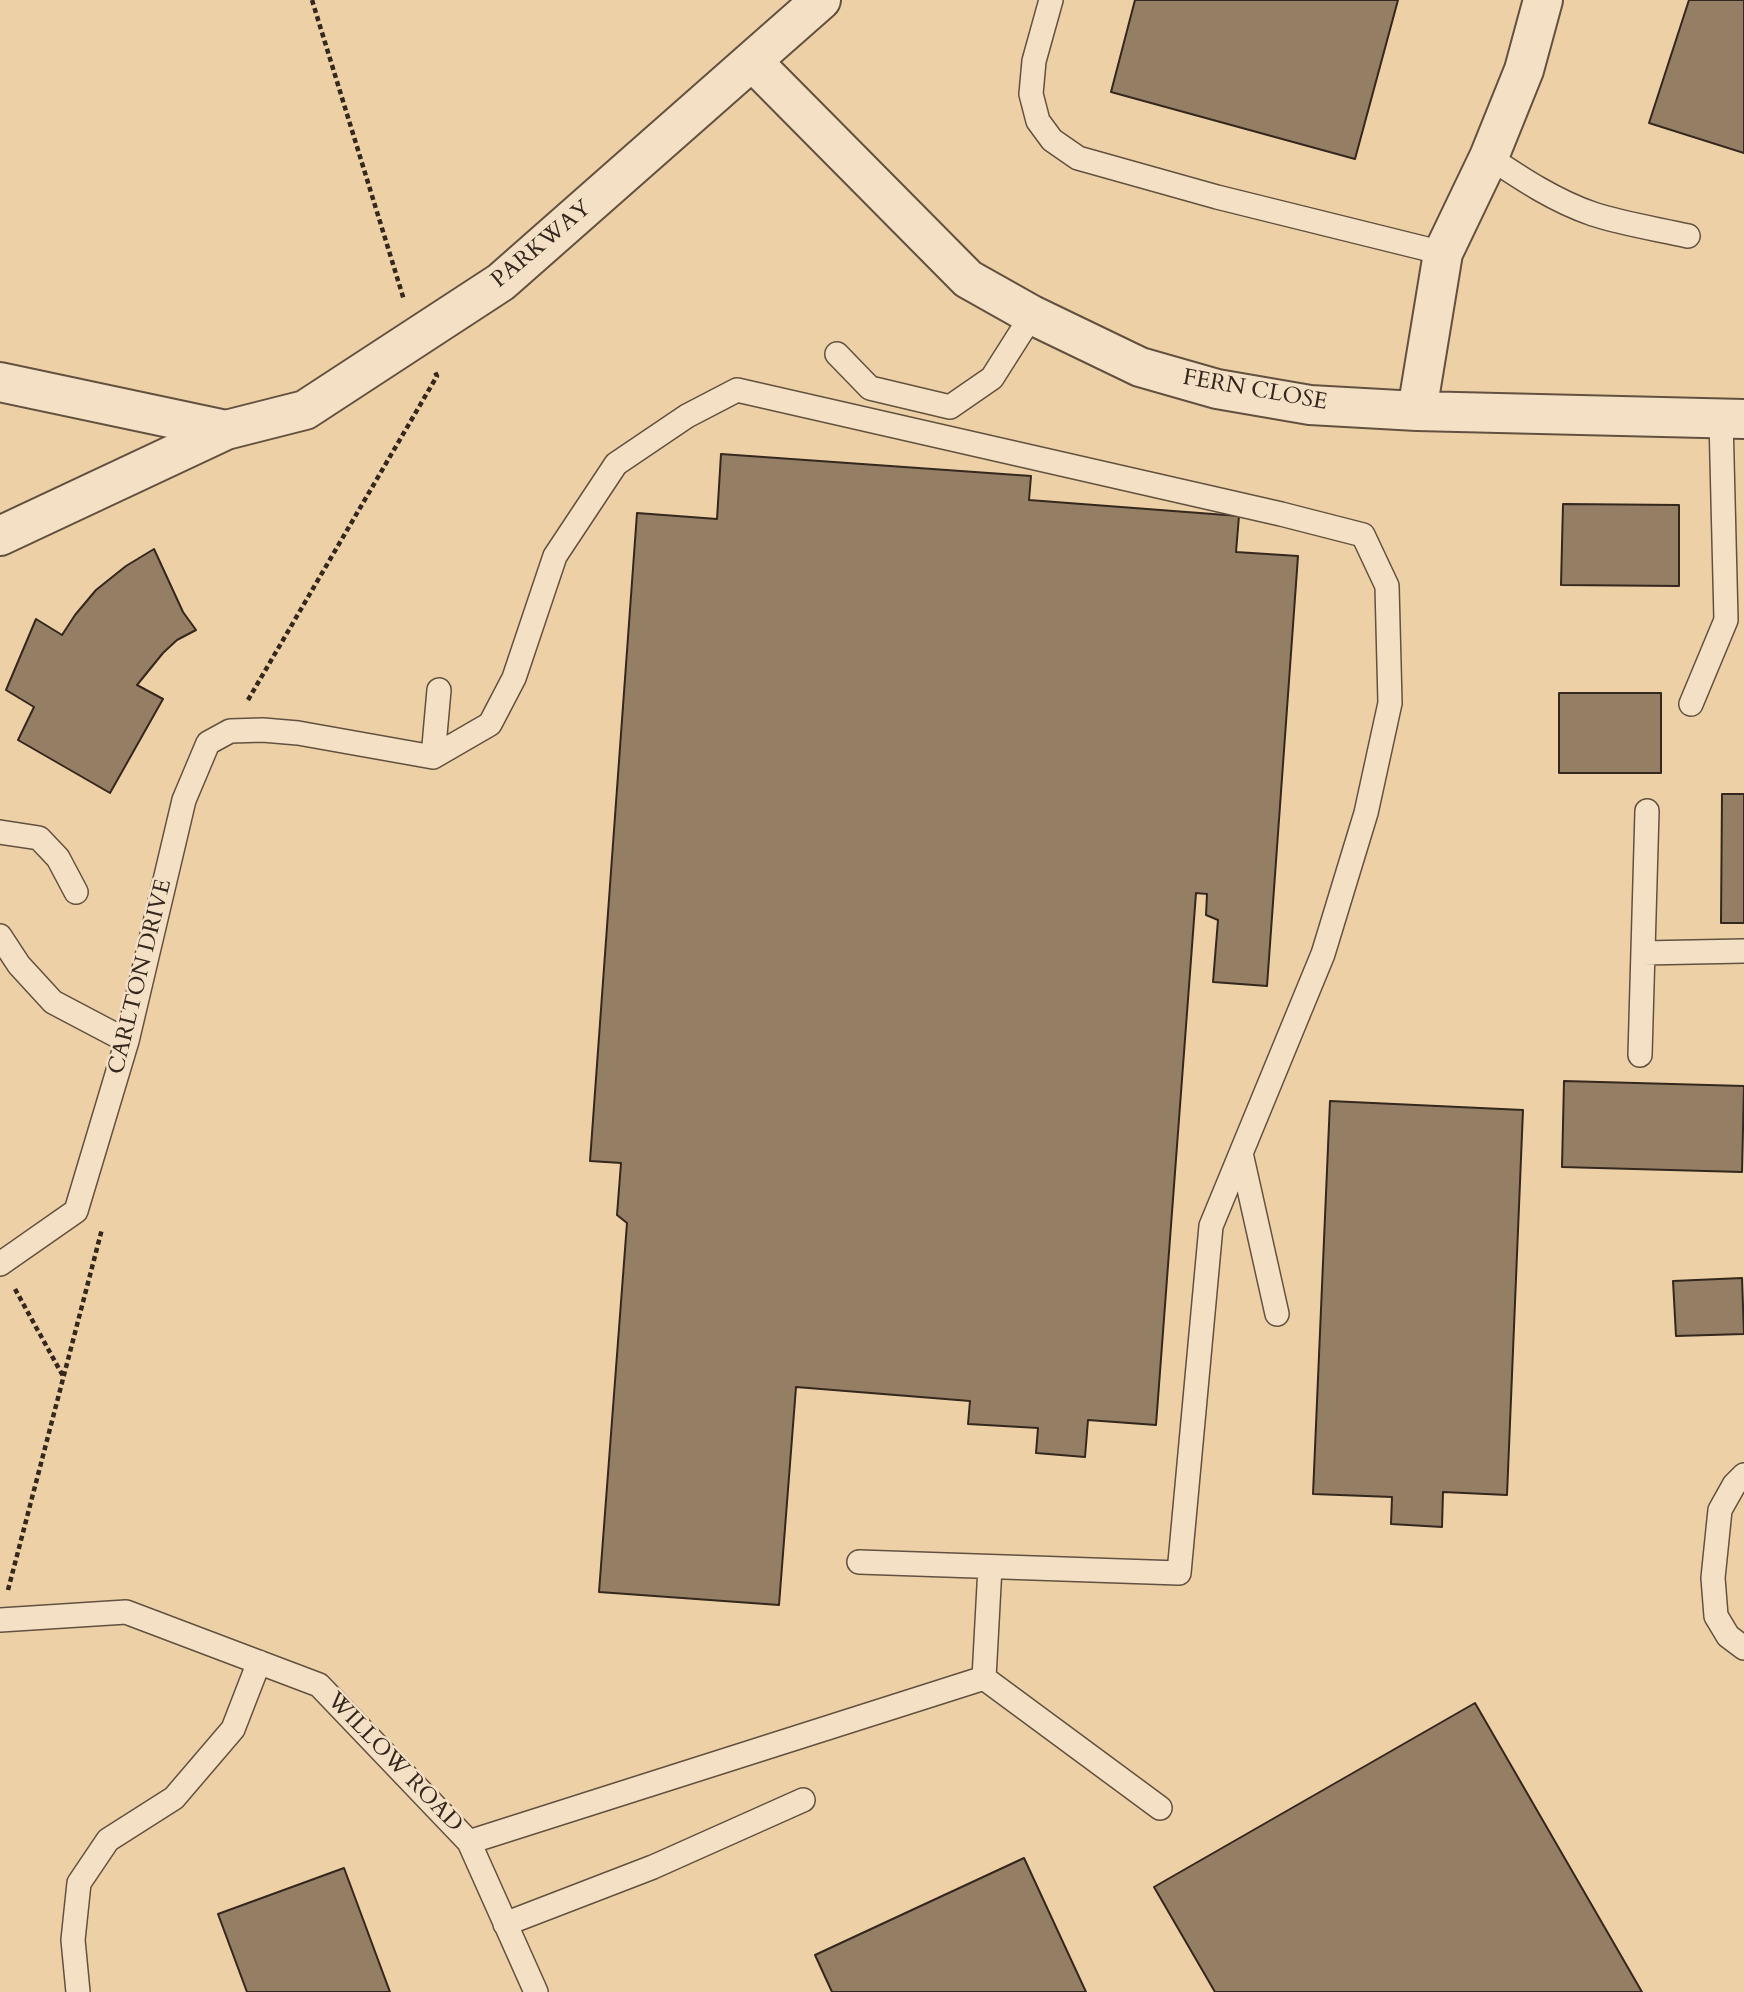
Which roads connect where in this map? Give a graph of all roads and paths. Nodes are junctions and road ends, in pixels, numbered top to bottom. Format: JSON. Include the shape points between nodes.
{"nodes":[{"id":1,"x":312,"y":0,"type":"edge"},
{"id":2,"x":821,"y":0,"type":"edge"},
{"id":3,"x":1051,"y":0,"type":"edge"},
{"id":4,"x":1543,"y":0,"type":"edge"},
{"id":5,"x":752,"y":62,"type":"junction"},
{"id":6,"x":1489,"y":157,"type":"junction"},
{"id":7,"x":1688,"y":236,"type":"dead end"},
{"id":8,"x":1443,"y":253,"type":"junction"},
{"id":9,"x":1032,"y":315,"type":"junction"},
{"id":10,"x":415,"y":338,"type":"junction"},
{"id":11,"x":837,"y":354,"type":"dead end"},
{"id":12,"x":0,"y":382,"type":"edge"},
{"id":13,"x":1417,"y":411,"type":"junction"},
{"id":14,"x":1732,"y":419,"type":"edge"},
{"id":15,"x":226,"y":430,"type":"junction"},
{"id":16,"x":0,"y":536,"type":"edge"},
{"id":17,"x":439,"y":690,"type":"dead end"},
{"id":18,"x":1692,"y":704,"type":"dead end"},
{"id":19,"x":230,"y":731,"type":"junction"},
{"id":20,"x":433,"y":757,"type":"junction"},
{"id":21,"x":1647,"y":811,"type":"dead end"},
{"id":22,"x":0,"y":832,"type":"edge"},
{"id":23,"x":76,"y":892,"type":"dead end"},
{"id":24,"x":0,"y":936,"type":"edge"},
{"id":25,"x":1744,"y":951,"type":"edge"},
{"id":26,"x":1643,"y":953,"type":"junction"},
{"id":27,"x":127,"y":1041,"type":"junction"},
{"id":28,"x":1640,"y":1055,"type":"dead end"},
{"id":29,"x":1241,"y":1153,"type":"junction"},
{"id":30,"x":105,"y":1219,"type":"dead end"},
{"id":31,"x":1,"y":1264,"type":"edge"},
{"id":32,"x":1277,"y":1314,"type":"dead end"},
{"id":33,"x":64,"y":1377,"type":"junction"},
{"id":34,"x":1744,"y":1475,"type":"edge"},
{"id":35,"x":859,"y":1562,"type":"dead end"},
{"id":36,"x":990,"y":1567,"type":"junction"},
{"id":37,"x":0,"y":1620,"type":"edge"},
{"id":38,"x":1744,"y":1648,"type":"edge"},
{"id":39,"x":259,"y":1662,"type":"junction"},
{"id":40,"x":984,"y":1678,"type":"junction"},
{"id":41,"x":803,"y":1800,"type":"dead end"},
{"id":42,"x":1160,"y":1808,"type":"dead end"},
{"id":43,"x":469,"y":1842,"type":"junction"},
{"id":44,"x":505,"y":1924,"type":"junction"},
{"id":45,"x":78,"y":1992,"type":"edge"},
{"id":46,"x":536,"y":1992,"type":"edge"}],
"edges":[{"from":1,"to":10,"type":"path"},
{"from":2,"to":5,"type":"street","name":"PARKWAY"},
{"from":3,"to":8,"type":"lane","via":[[1034,61],[1031,94],[1038,121],[1052,140],[1078,158]]},
{"from":4,"to":6,"type":"street","via":[[1524,70]]},
{"from":5,"to":9,"type":"street","name":"FERN CLOSE","via":[[968,279]]},
{"from":5,"to":10,"type":"street","name":"PARKWAY","via":[[501,282]]},
{"from":6,"to":7,"type":"lane","via":[[1559,200],[1593,214]]},
{"from":6,"to":8,"type":"street"},
{"from":8,"to":13,"type":"street"},
{"from":9,"to":11,"type":"lane","via":[[992,378],[950,407],[870,387]]},
{"from":9,"to":13,"type":"street","name":"FERN CLOSE","via":[[1140,367],[1217,389],[1310,405]]},
{"from":10,"to":15,"type":"street","name":"PARKWAY","via":[[305,410]]},
{"from":10,"to":19,"type":"path","via":[[437,376]]},
{"from":12,"to":15,"type":"street"},
{"from":13,"to":14,"type":"street","name":"FERN CLOSE"},
{"from":14,"to":18,"type":"lane","via":[[1726,620]]},
{"from":15,"to":16,"type":"street","name":"PARKWAY"},
{"from":17,"to":20,"type":"lane"},
{"from":19,"to":20,"type":"lane","via":[[298,733]]},
{"from":19,"to":27,"type":"lane","name":"CARLTON DRIVE","via":[[208,744],[184,800]]},
{"from":20,"to":29,"type":"lane","via":[[490,724],[514,678],[555,556],[616,464],[687,416],[737,390],[1363,535],[1387,586],[1390,703],[1366,813],[1323,954]]},
{"from":21,"to":26,"type":"lane"},
{"from":22,"to":23,"type":"lane","via":[[39,838],[58,858]]},
{"from":24,"to":27,"type":"lane","via":[[53,1002]]},
{"from":25,"to":26,"type":"lane"},
{"from":26,"to":28,"type":"lane"},
{"from":27,"to":31,"type":"lane","name":"CARLTON DRIVE","via":[[76,1211]]},
{"from":29,"to":32,"type":"lane"},
{"from":29,"to":36,"type":"lane","via":[[1211,1226],[1179,1573]]},
{"from":30,"to":33,"type":"path"},
{"from":31,"to":33,"type":"path"},
{"from":33,"to":37,"type":"path"},
{"from":34,"to":38,"type":"lane","via":[[1720,1510],[1713,1578],[1716,1616],[1728,1636]]},
{"from":35,"to":36,"type":"lane"},
{"from":36,"to":40,"type":"lane"},
{"from":37,"to":39,"type":"lane","name":"WILLOW ROAD","via":[[126,1612]]},
{"from":39,"to":43,"type":"lane","name":"WILLOW ROAD","via":[[320,1685]]},
{"from":39,"to":45,"type":"lane","via":[[233,1729],[174,1798],[108,1840],[79,1883],[73,1940]]},
{"from":40,"to":42,"type":"lane"},
{"from":40,"to":43,"type":"lane"},
{"from":41,"to":44,"type":"lane","via":[[653,1867]]},
{"from":43,"to":44,"type":"lane","name":"WILLOW ROAD"},
{"from":44,"to":46,"type":"lane","name":"WILLOW ROAD"}]}
